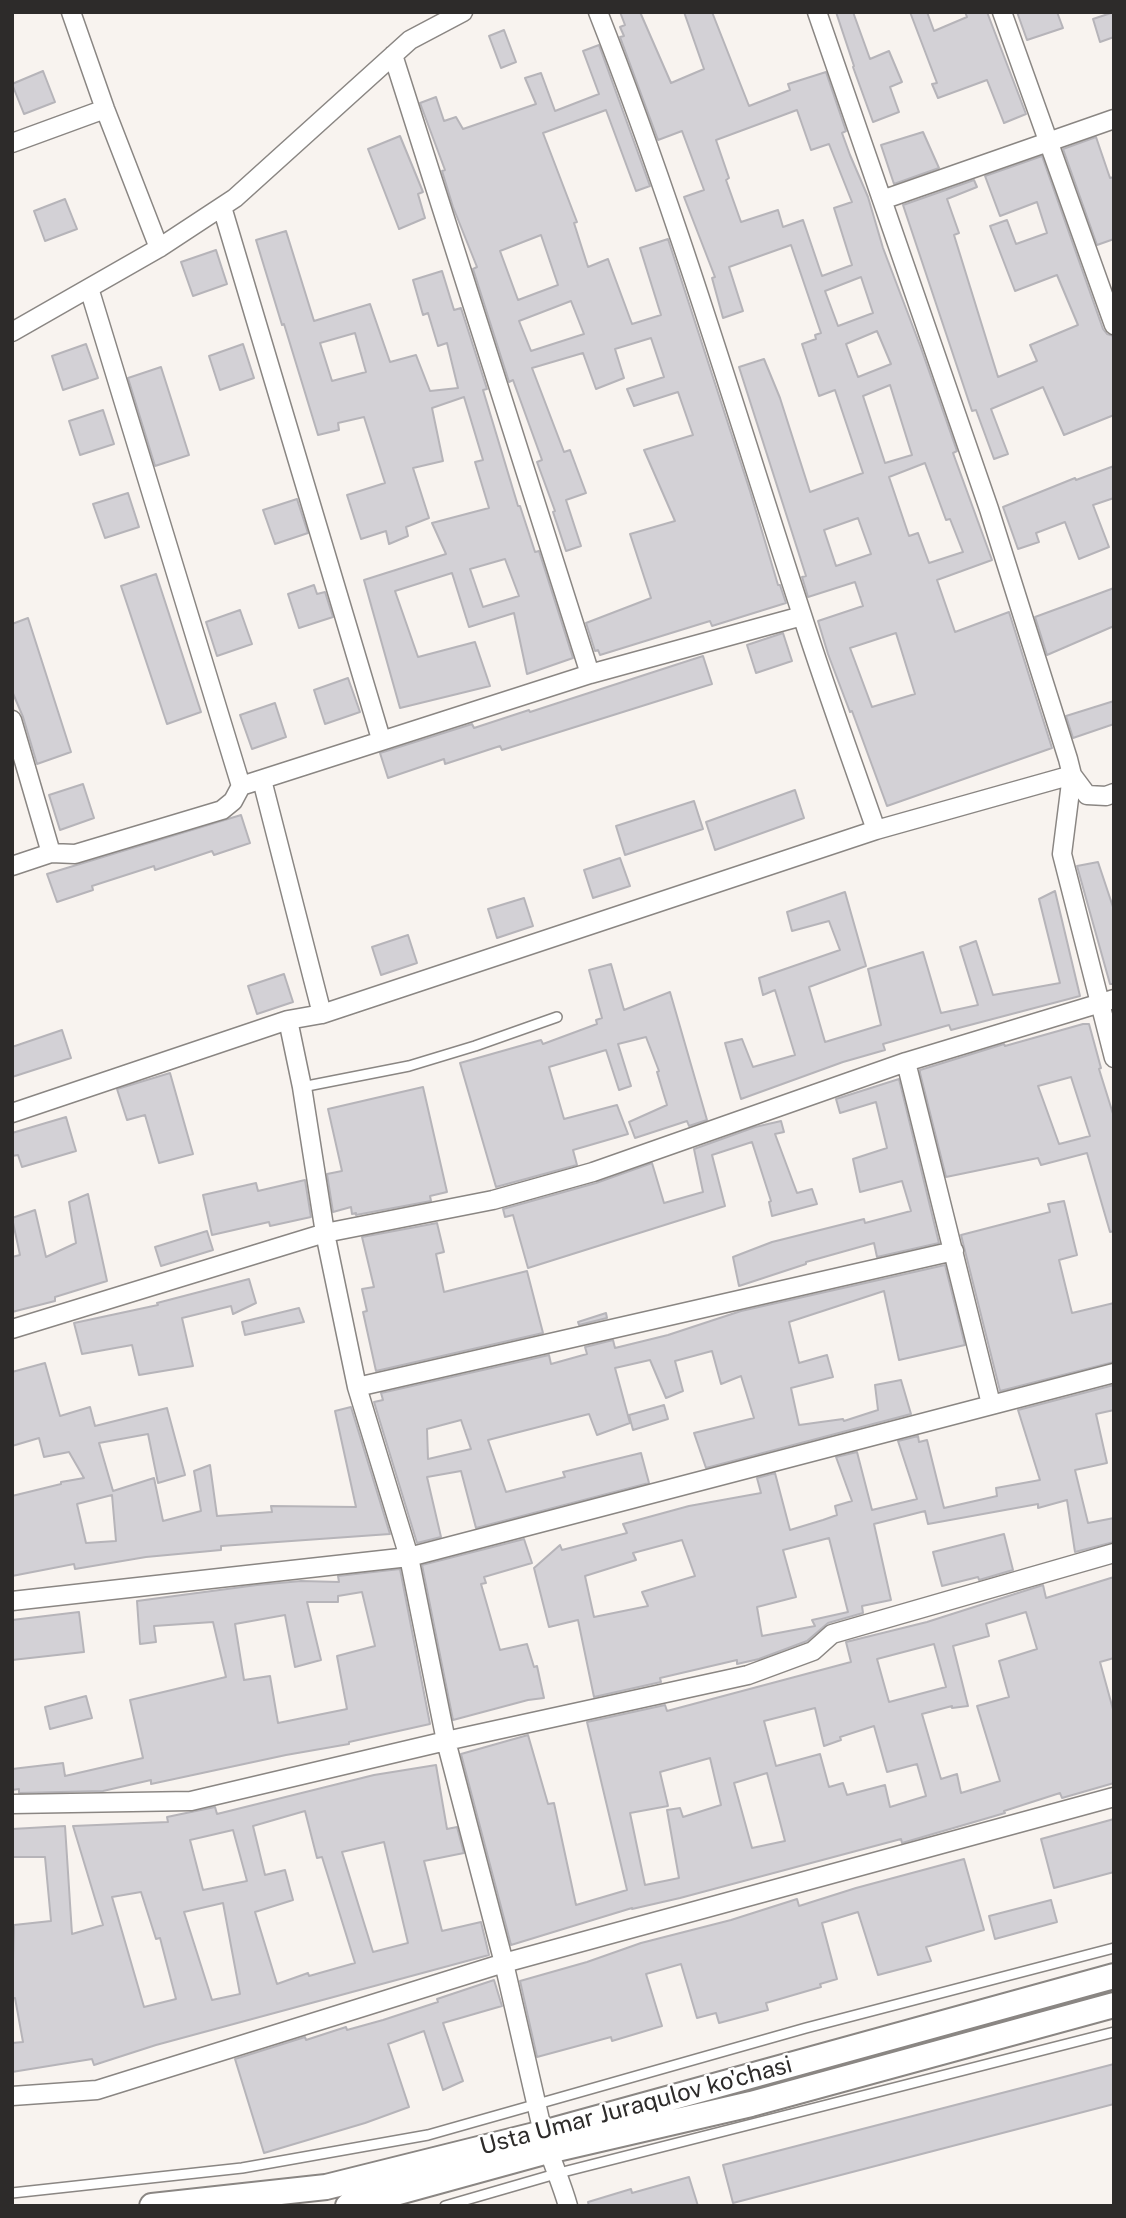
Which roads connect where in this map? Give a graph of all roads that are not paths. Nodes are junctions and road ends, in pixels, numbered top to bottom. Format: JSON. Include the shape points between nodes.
{"nodes":[{"id":1,"x":71,"y":12,"type":"edge"},
{"id":2,"x":463,"y":12,"type":"edge"},
{"id":3,"x":598,"y":12,"type":"edge"},
{"id":4,"x":817,"y":12,"type":"edge"},
{"id":5,"x":1002,"y":12,"type":"edge"},
{"id":6,"x":393,"y":55,"type":"junction"},
{"id":7,"x":104,"y":109,"type":"junction"},
{"id":8,"x":1114,"y":119,"type":"edge"},
{"id":9,"x":1048,"y":142,"type":"junction"},
{"id":10,"x":12,"y":143,"type":"edge"},
{"id":11,"x":882,"y":200,"type":"junction"},
{"id":12,"x":222,"y":207,"type":"junction"},
{"id":13,"x":159,"y":248,"type":"junction"},
{"id":14,"x":89,"y":288,"type":"junction"},
{"id":15,"x":1114,"y":326,"type":"edge"},
{"id":16,"x":12,"y":332,"type":"edge"},
{"id":17,"x":802,"y":616,"type":"junction"},
{"id":18,"x":590,"y":674,"type":"junction"},
{"id":19,"x":12,"y":720,"type":"edge"},
{"id":20,"x":381,"y":739,"type":"junction"},
{"id":21,"x":1072,"y":775,"type":"junction"},
{"id":22,"x":262,"y":779,"type":"junction"},
{"id":23,"x":241,"y":786,"type":"junction"},
{"id":24,"x":1114,"y":793,"type":"edge"},
{"id":25,"x":876,"y":830,"type":"junction"},
{"id":26,"x":51,"y":853,"type":"junction"},
{"id":27,"x":12,"y":866,"type":"edge"},
{"id":28,"x":1107,"y":1002,"type":"edge"},
{"id":29,"x":322,"y":1014,"type":"junction"},
{"id":30,"x":557,"y":1017,"type":"dead end"},
{"id":31,"x":288,"y":1020,"type":"junction"},
{"id":32,"x":1114,"y":1058,"type":"edge"},
{"id":33,"x":906,"y":1062,"type":"junction"},
{"id":34,"x":302,"y":1087,"type":"junction"},
{"id":35,"x":12,"y":1113,"type":"edge"},
{"id":36,"x":324,"y":1233,"type":"junction"},
{"id":37,"x":954,"y":1251,"type":"junction"},
{"id":38,"x":12,"y":1329,"type":"edge"},
{"id":39,"x":1114,"y":1373,"type":"edge"},
{"id":40,"x":357,"y":1387,"type":"junction"},
{"id":41,"x":991,"y":1404,"type":"junction"},
{"id":42,"x":1114,"y":1553,"type":"edge"},
{"id":43,"x":409,"y":1556,"type":"junction"},
{"id":44,"x":12,"y":1601,"type":"edge"},
{"id":45,"x":446,"y":1741,"type":"junction"},
{"id":46,"x":1114,"y":1797,"type":"edge"},
{"id":47,"x":12,"y":1804,"type":"edge"},
{"id":48,"x":1114,"y":1948,"type":"edge"},
{"id":49,"x":504,"y":1963,"type":"junction"},
{"id":50,"x":1114,"y":1976,"type":"edge"},
{"id":51,"x":1114,"y":2005,"type":"edge"},
{"id":52,"x":1114,"y":2032,"type":"edge"},
{"id":53,"x":12,"y":2096,"type":"edge"},
{"id":54,"x":537,"y":2104,"type":"junction"},
{"id":55,"x":550,"y":2152,"type":"junction"},
{"id":56,"x":12,"y":2193,"type":"edge"},
{"id":57,"x":152,"y":2206,"type":"edge"},
{"id":58,"x":348,"y":2206,"type":"edge"},
{"id":59,"x":445,"y":2206,"type":"edge"},
{"id":60,"x":568,"y":2206,"type":"edge"}],
"edges":[{"from":1,"to":7,"type":"street"},
{"from":2,"to":6,"type":"street","via":[[410,40]]},
{"from":3,"to":17,"type":"street","via":[[639,115]]},
{"from":4,"to":11,"type":"street"},
{"from":5,"to":9,"type":"street"},
{"from":6,"to":12,"type":"street"},
{"from":6,"to":18,"type":"street"},
{"from":7,"to":10,"type":"street"},
{"from":7,"to":13,"type":"street"},
{"from":8,"to":9,"type":"street"},
{"from":9,"to":11,"type":"street"},
{"from":9,"to":15,"type":"street"},
{"from":11,"to":21,"type":"street","via":[[989,509]]},
{"from":12,"to":13,"type":"street"},
{"from":12,"to":20,"type":"street"},
{"from":13,"to":14,"type":"street"},
{"from":14,"to":16,"type":"street"},
{"from":14,"to":23,"type":"street"},
{"from":17,"to":18,"type":"street"},
{"from":17,"to":25,"type":"street"},
{"from":18,"to":20,"type":"street"},
{"from":19,"to":26,"type":"street"},
{"from":20,"to":22,"type":"street"},
{"from":21,"to":24,"type":"street","via":[[1087,795]]},
{"from":21,"to":25,"type":"street"},
{"from":21,"to":28,"type":"street","via":[[1062,854]]},
{"from":22,"to":23,"type":"street"},
{"from":22,"to":29,"type":"street"},
{"from":23,"to":26,"type":"street","via":[[222,810],[75,854]]},
{"from":25,"to":29,"type":"street"},
{"from":26,"to":27,"type":"street"},
{"from":28,"to":32,"type":"street"},
{"from":28,"to":33,"type":"street"},
{"from":29,"to":31,"type":"street"},
{"from":30,"to":34,"type":"lane","via":[[409,1066]]},
{"from":31,"to":34,"type":"street"},
{"from":31,"to":35,"type":"street"},
{"from":33,"to":36,"type":"street","via":[[593,1172],[493,1200]]},
{"from":33,"to":37,"type":"street"},
{"from":34,"to":36,"type":"street"},
{"from":36,"to":38,"type":"street"},
{"from":36,"to":40,"type":"street"},
{"from":37,"to":40,"type":"street"},
{"from":37,"to":41,"type":"street"},
{"from":39,"to":41,"type":"street"},
{"from":40,"to":43,"type":"street"},
{"from":41,"to":43,"type":"street"},
{"from":42,"to":45,"type":"street","via":[[832,1634],[813,1651],[748,1675]]},
{"from":43,"to":44,"type":"street"},
{"from":43,"to":45,"type":"street"},
{"from":45,"to":47,"type":"street","via":[[191,1801]]},
{"from":45,"to":49,"type":"street"},
{"from":46,"to":49,"type":"street"},
{"from":48,"to":54,"type":"lane"},
{"from":49,"to":53,"type":"street","via":[[97,2090]]},
{"from":49,"to":54,"type":"street"},
{"from":50,"to":55,"type":"main road","name":"Usta Umar Juraqulov ko'chasi"},
{"from":51,"to":55,"type":"main road","name":"Usta Umar Juraqulov ko'chasi","via":[[751,2104]]},
{"from":52,"to":55,"type":"lane"},
{"from":54,"to":55,"type":"street"},
{"from":54,"to":56,"type":"lane","via":[[428,2135],[242,2168]]},
{"from":55,"to":57,"type":"main road","name":"Usta Umar Juraqulov ko'chasi","via":[[326,2187]]},
{"from":55,"to":58,"type":"main road","name":"Usta Umar Juraqulov ko'chasi"},
{"from":55,"to":59,"type":"lane"},
{"from":55,"to":60,"type":"street"}]}
